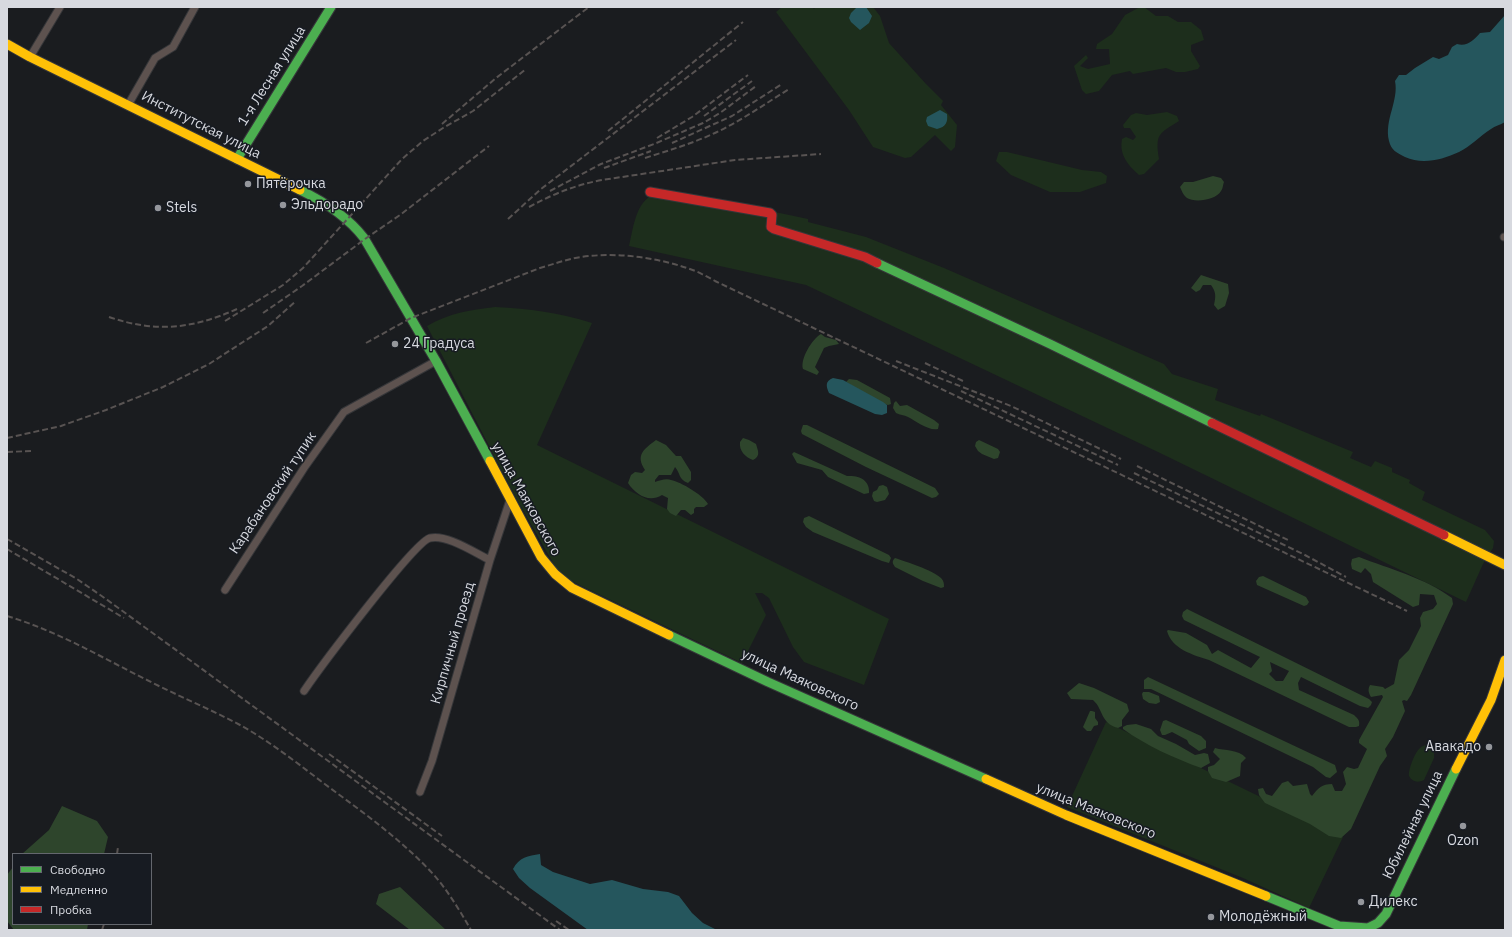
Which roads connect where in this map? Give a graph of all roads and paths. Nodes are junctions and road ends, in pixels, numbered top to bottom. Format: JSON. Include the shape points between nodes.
{"nodes":[{"id":1,"x":60,"y":7,"type":"edge"},
{"id":2,"x":195,"y":7,"type":"edge"},
{"id":3,"x":331,"y":7,"type":"edge"},
{"id":4,"x":7,"y":44,"type":"edge"},
{"id":5,"x":30,"y":57,"type":"junction"},
{"id":6,"x":128,"y":105,"type":"junction"},
{"id":7,"x":236,"y":159,"type":"junction"},
{"id":8,"x":650,"y":192,"type":"dead end"},
{"id":9,"x":370,"y":247,"type":"joint"},
{"id":10,"x":436,"y":361,"type":"junction"},
{"id":11,"x":510,"y":500,"type":"junction"},
{"id":12,"x":490,"y":560,"type":"junction"},
{"id":13,"x":1505,"y":565,"type":"edge"},
{"id":14,"x":225,"y":590,"type":"dead end"},
{"id":15,"x":1505,"y":660,"type":"edge"},
{"id":16,"x":304,"y":691,"type":"dead end"},
{"id":17,"x":420,"y":792,"type":"dead end"},
{"id":18,"x":1386,"y":914,"type":"joint"}],
"edges":[{"from":1,"to":5,"type":"street"},
{"from":2,"to":6,"type":"street","via":[[173,47],[155,58]]},
{"from":3,"to":7,"type":"street","name":"1-я Лесная улица"},
{"from":4,"to":5,"type":"street","name":"Институтская улица"},
{"from":5,"to":6,"type":"street","name":"Институтская улица"},
{"from":6,"to":7,"type":"street","name":"Институтская улица"},
{"from":7,"to":9,"type":"street","name":"Институтская улица","via":[[319,199],[360,231]]},
{"from":8,"to":13,"type":"street","via":[[770,213],[774,229],[865,257]]},
{"from":9,"to":10,"type":"street","name":"улица Маяковского"},
{"from":10,"to":11,"type":"street","name":"улица Маяковского"},
{"from":10,"to":14,"type":"street","name":"Карабановский тупик","via":[[344,412],[304,468]]},
{"from":11,"to":12,"type":"street","name":"Кирпичный проезд"},
{"from":11,"to":18,"type":"street","name":"улица Маяковского","via":[[548,568],[572,588],[761,678],[1066,815],[1339,926],[1368,928],[1378,923]]},
{"from":12,"to":16,"type":"street","via":[[436,537],[424,541],[373,600]]},
{"from":12,"to":17,"type":"street","name":"Кирпичный проезд","via":[[432,762]]},
{"from":15,"to":18,"type":"street","name":"Юбилейная улица","via":[[1491,700]]}]}
